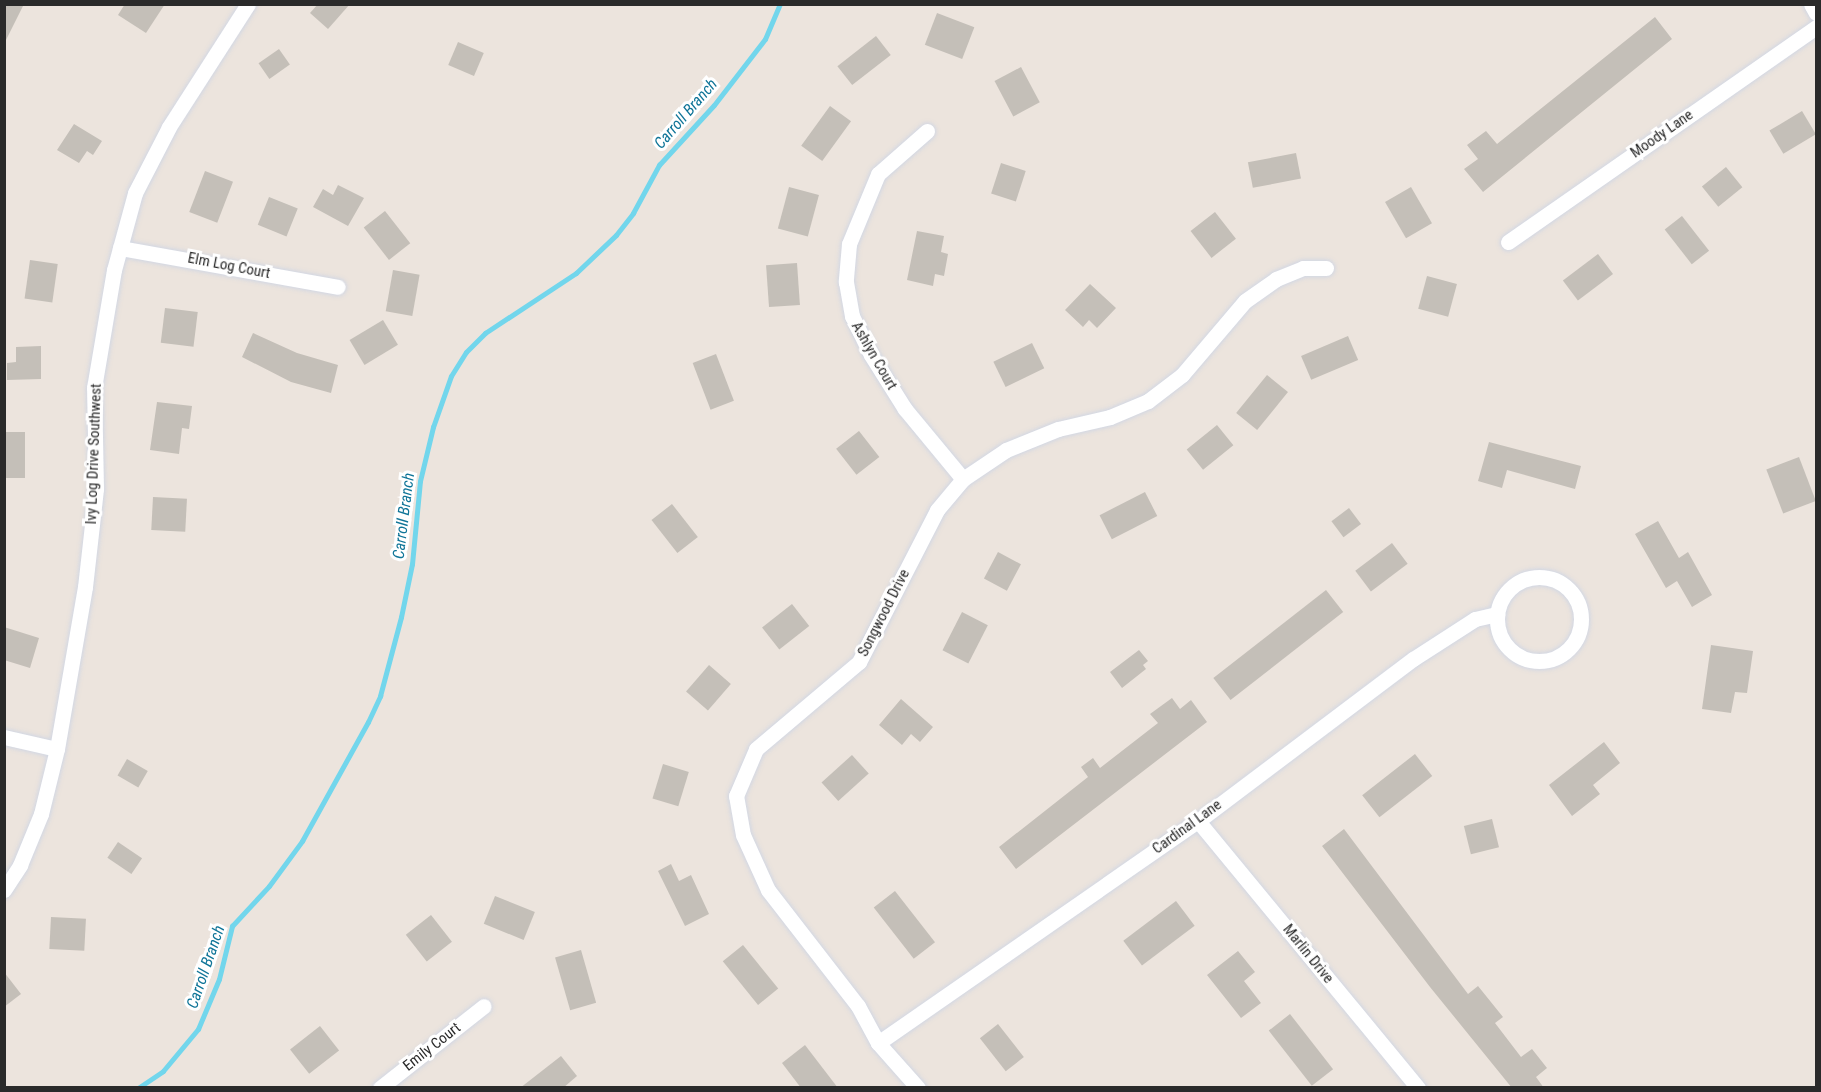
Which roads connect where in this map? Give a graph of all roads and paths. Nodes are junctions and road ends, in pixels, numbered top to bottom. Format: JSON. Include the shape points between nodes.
{"nodes":[{"id":1,"x":248,"y":4,"type":"edge"},
{"id":2,"x":1811,"y":4,"type":"edge"},
{"id":3,"x":1816,"y":13,"type":"edge"},
{"id":4,"x":1816,"y":27,"type":"edge"},
{"id":5,"x":927,"y":131,"type":"dead end"},
{"id":6,"x":1508,"y":242,"type":"dead end"},
{"id":7,"x":120,"y":248,"type":"junction"},
{"id":8,"x":1326,"y":268,"type":"dead end"},
{"id":9,"x":338,"y":287,"type":"dead end"},
{"id":10,"x":963,"y":479,"type":"junction"},
{"id":11,"x":1497,"y":614,"type":"junction"},
{"id":12,"x":4,"y":737,"type":"edge"},
{"id":13,"x":57,"y":749,"type":"junction"},
{"id":14,"x":1198,"y":821,"type":"junction"},
{"id":15,"x":4,"y":890,"type":"edge"},
{"id":16,"x":484,"y":1006,"type":"dead end"},
{"id":17,"x":878,"y":1042,"type":"junction"},
{"id":18,"x":380,"y":1088,"type":"edge"},
{"id":19,"x":918,"y":1088,"type":"edge"},
{"id":20,"x":1418,"y":1088,"type":"edge"}],
"edges":[{"from":1,"to":7,"type":"street","name":"Ivy Log Drive Southwest","via":[[169,127],[135,193]]},
{"from":2,"to":3,"type":"street"},
{"from":4,"to":6,"type":"street","name":"Moody Lane"},
{"from":5,"to":10,"type":"street","name":"Ashlyn Court","via":[[878,174],[849,244],[846,282],[852,316],[871,355],[905,409]]},
{"from":7,"to":9,"type":"street","name":"Elm Log Court"},
{"from":7,"to":13,"type":"street","name":"Ivy Log Drive Southwest","via":[[94,388],[96,489],[85,587]]},
{"from":8,"to":10,"type":"street","name":"Songwood Drive","via":[[1303,268],[1276,279],[1245,301],[1182,375],[1148,401],[1006,450]]},
{"from":10,"to":17,"type":"street","name":"Songwood Drive","via":[[937,510],[859,662],[756,749],[736,796],[743,835],[768,890],[858,1006]]},
{"from":11,"to":11,"type":"street","via":[[1501,600],[1515,585],[1534,577],[1548,578],[1566,587],[1579,603],[1580,631],[1564,654],[1537,662],[1511,652],[1502,641]]},
{"from":11,"to":14,"type":"street","name":"Cardinal Lane","via":[[1475,619],[1413,659]]},
{"from":12,"to":13,"type":"street"},
{"from":13,"to":15,"type":"street","name":"Ivy Log Drive Southwest","via":[[41,814],[20,865]]},
{"from":14,"to":17,"type":"street","name":"Cardinal Lane"},
{"from":14,"to":20,"type":"street","name":"Marlin Drive"},
{"from":16,"to":18,"type":"street","name":"Emily Court"},
{"from":17,"to":19,"type":"street","name":"Songwood Drive"}]}
